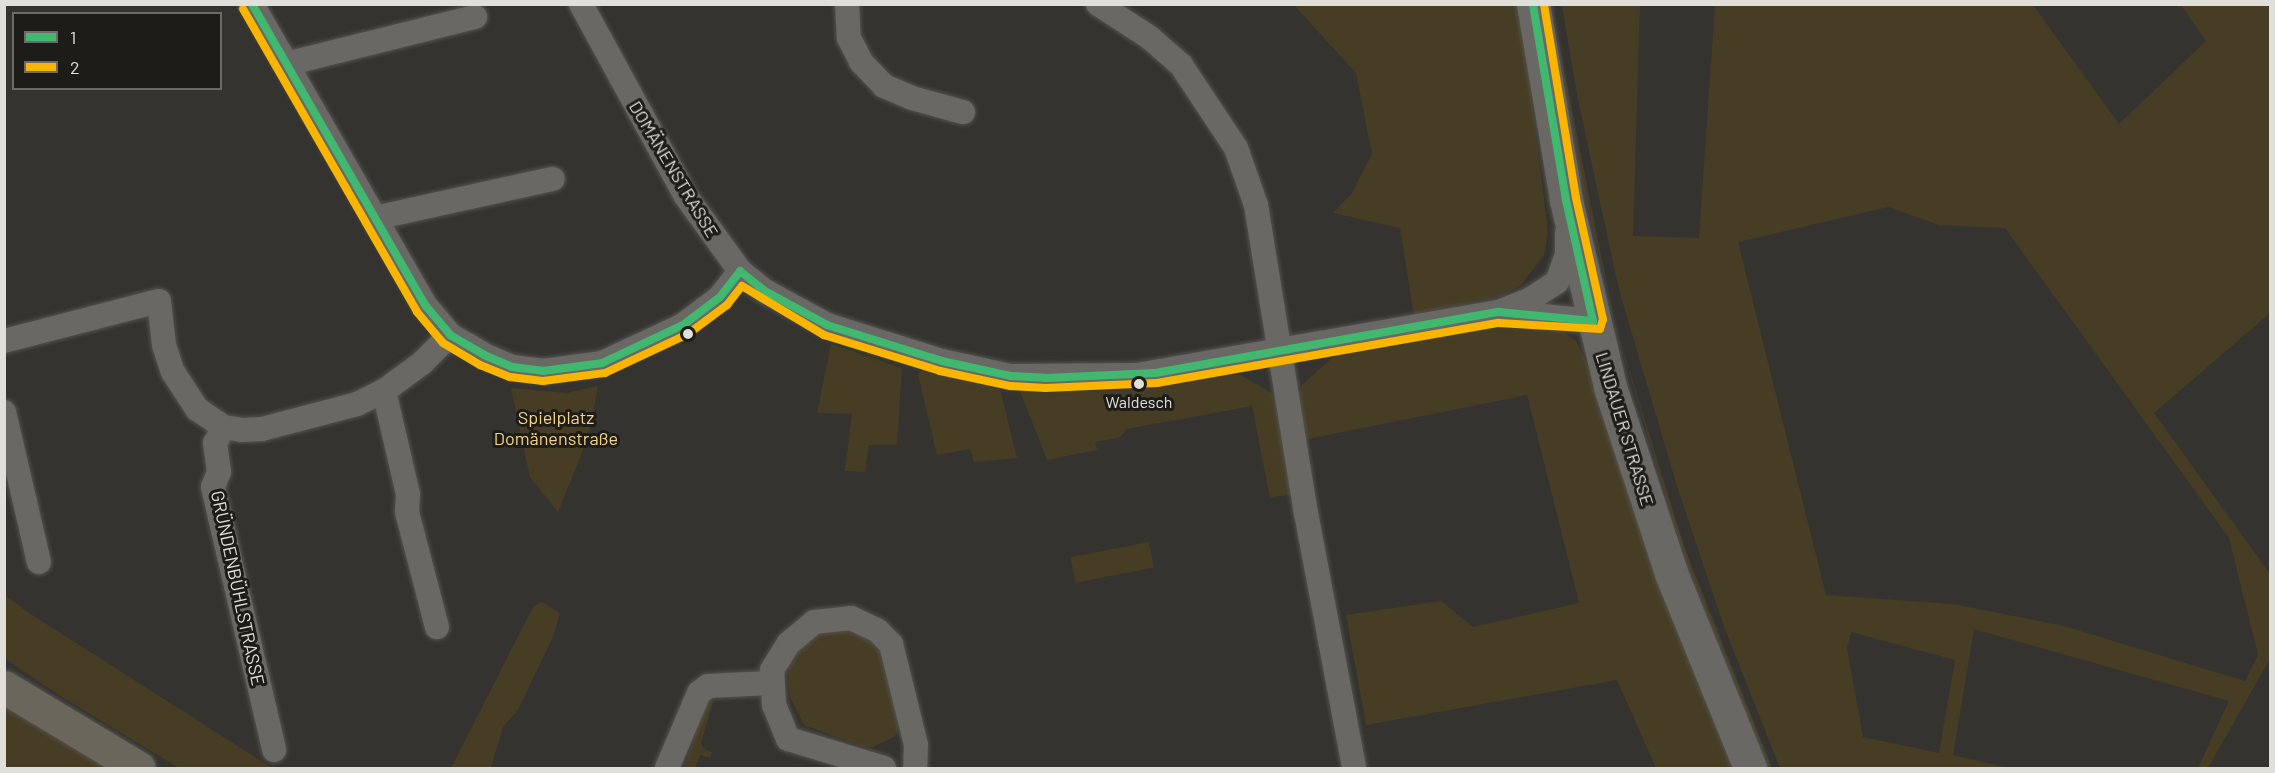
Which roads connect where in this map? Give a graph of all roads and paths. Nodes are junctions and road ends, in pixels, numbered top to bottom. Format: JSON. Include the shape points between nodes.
{"nodes":[{"id":1,"x":252,"y":4,"type":"edge"},
{"id":2,"x":581,"y":4,"type":"edge"},
{"id":3,"x":847,"y":4,"type":"edge"},
{"id":4,"x":1098,"y":4,"type":"edge"},
{"id":5,"x":1533,"y":4,"type":"edge"},
{"id":6,"x":475,"y":17,"type":"dead end"},
{"id":7,"x":286,"y":64,"type":"junction"},
{"id":8,"x":963,"y":112,"type":"dead end"},
{"id":9,"x":553,"y":179,"type":"dead end"},
{"id":10,"x":1568,"y":208,"type":"junction"},
{"id":11,"x":375,"y":218,"type":"junction"},
{"id":12,"x":740,"y":271,"type":"junction"},
{"id":13,"x":1499,"y":312,"type":"junction"},
{"id":14,"x":1593,"y":321,"type":"junction"},
{"id":15,"x":450,"y":335,"type":"junction"},
{"id":16,"x":4,"y":341,"type":"edge"},
{"id":17,"x":1278,"y":349,"type":"junction"},
{"id":18,"x":384,"y":391,"type":"junction"},
{"id":19,"x":4,"y":412,"type":"edge"},
{"id":20,"x":224,"y":427,"type":"junction"},
{"id":21,"x":39,"y":562,"type":"dead end"},
{"id":22,"x":437,"y":627,"type":"dead end"},
{"id":23,"x":770,"y":683,"type":"junction"},
{"id":24,"x":4,"y":687,"type":"edge"},
{"id":25,"x":274,"y":750,"type":"dead end"},
{"id":26,"x":139,"y":768,"type":"edge"},
{"id":27,"x":668,"y":768,"type":"edge"},
{"id":28,"x":884,"y":768,"type":"edge"},
{"id":29,"x":915,"y":768,"type":"edge"},
{"id":30,"x":1354,"y":768,"type":"edge"},
{"id":31,"x":1750,"y":768,"type":"edge"}],
"edges":[{"from":1,"to":7,"type":"street"},
{"from":2,"to":12,"type":"street","name":"DOMÄNENSTRASSE","via":[[685,195]]},
{"from":3,"to":8,"type":"street","via":[[849,38],[861,62],[884,86]]},
{"from":4,"to":17,"type":"street","via":[[1149,37],[1181,65],[1208,100],[1236,148],[1256,205],[1266,251]]},
{"from":5,"to":10,"type":"main road","name":"LINDAUER STRASSE"},
{"from":6,"to":7,"type":"street"},
{"from":7,"to":11,"type":"street"},
{"from":9,"to":11,"type":"street"},
{"from":10,"to":13,"type":"street","name":"DOMÄNENSTRASSE","via":[[1567,254],[1557,282],[1529,300]]},
{"from":10,"to":14,"type":"main road","name":"LINDAUER STRASSE"},
{"from":11,"to":15,"type":"street","via":[[426,306]]},
{"from":12,"to":15,"type":"street","via":[[720,297],[683,325],[583,368],[543,371],[512,367]]},
{"from":12,"to":17,"type":"street","name":"DOMÄNENSTRASSE","via":[[765,291],[827,325],[917,355],[1011,376],[1137,375]]},
{"from":13,"to":14,"type":"street","name":"DOMÄNENSTRASSE"},
{"from":13,"to":17,"type":"street","name":"DOMÄNENSTRASSE"},
{"from":14,"to":31,"type":"main road","name":"LINDAUER STRASSE","via":[[1631,456],[1671,573]]},
{"from":15,"to":18,"type":"street","via":[[422,363]]},
{"from":16,"to":20,"type":"street","via":[[159,301],[164,345],[173,372],[197,409]]},
{"from":17,"to":30,"type":"street"},
{"from":18,"to":20,"type":"street","via":[[326,415],[262,429]]},
{"from":18,"to":22,"type":"street","via":[[408,494],[407,512]]},
{"from":19,"to":21,"type":"street"},
{"from":20,"to":25,"type":"street","name":"GRÜNDENBÜHLSTRASSE","via":[[215,443],[219,472],[213,488]]},
{"from":23,"to":27,"type":"street","via":[[708,686],[699,693]]},
{"from":23,"to":28,"type":"street","via":[[788,739]]},
{"from":23,"to":29,"type":"street","via":[[775,662],[797,633],[832,618],[866,623],[891,644],[916,745]]},
{"from":24,"to":26,"type":"main road"}]}
